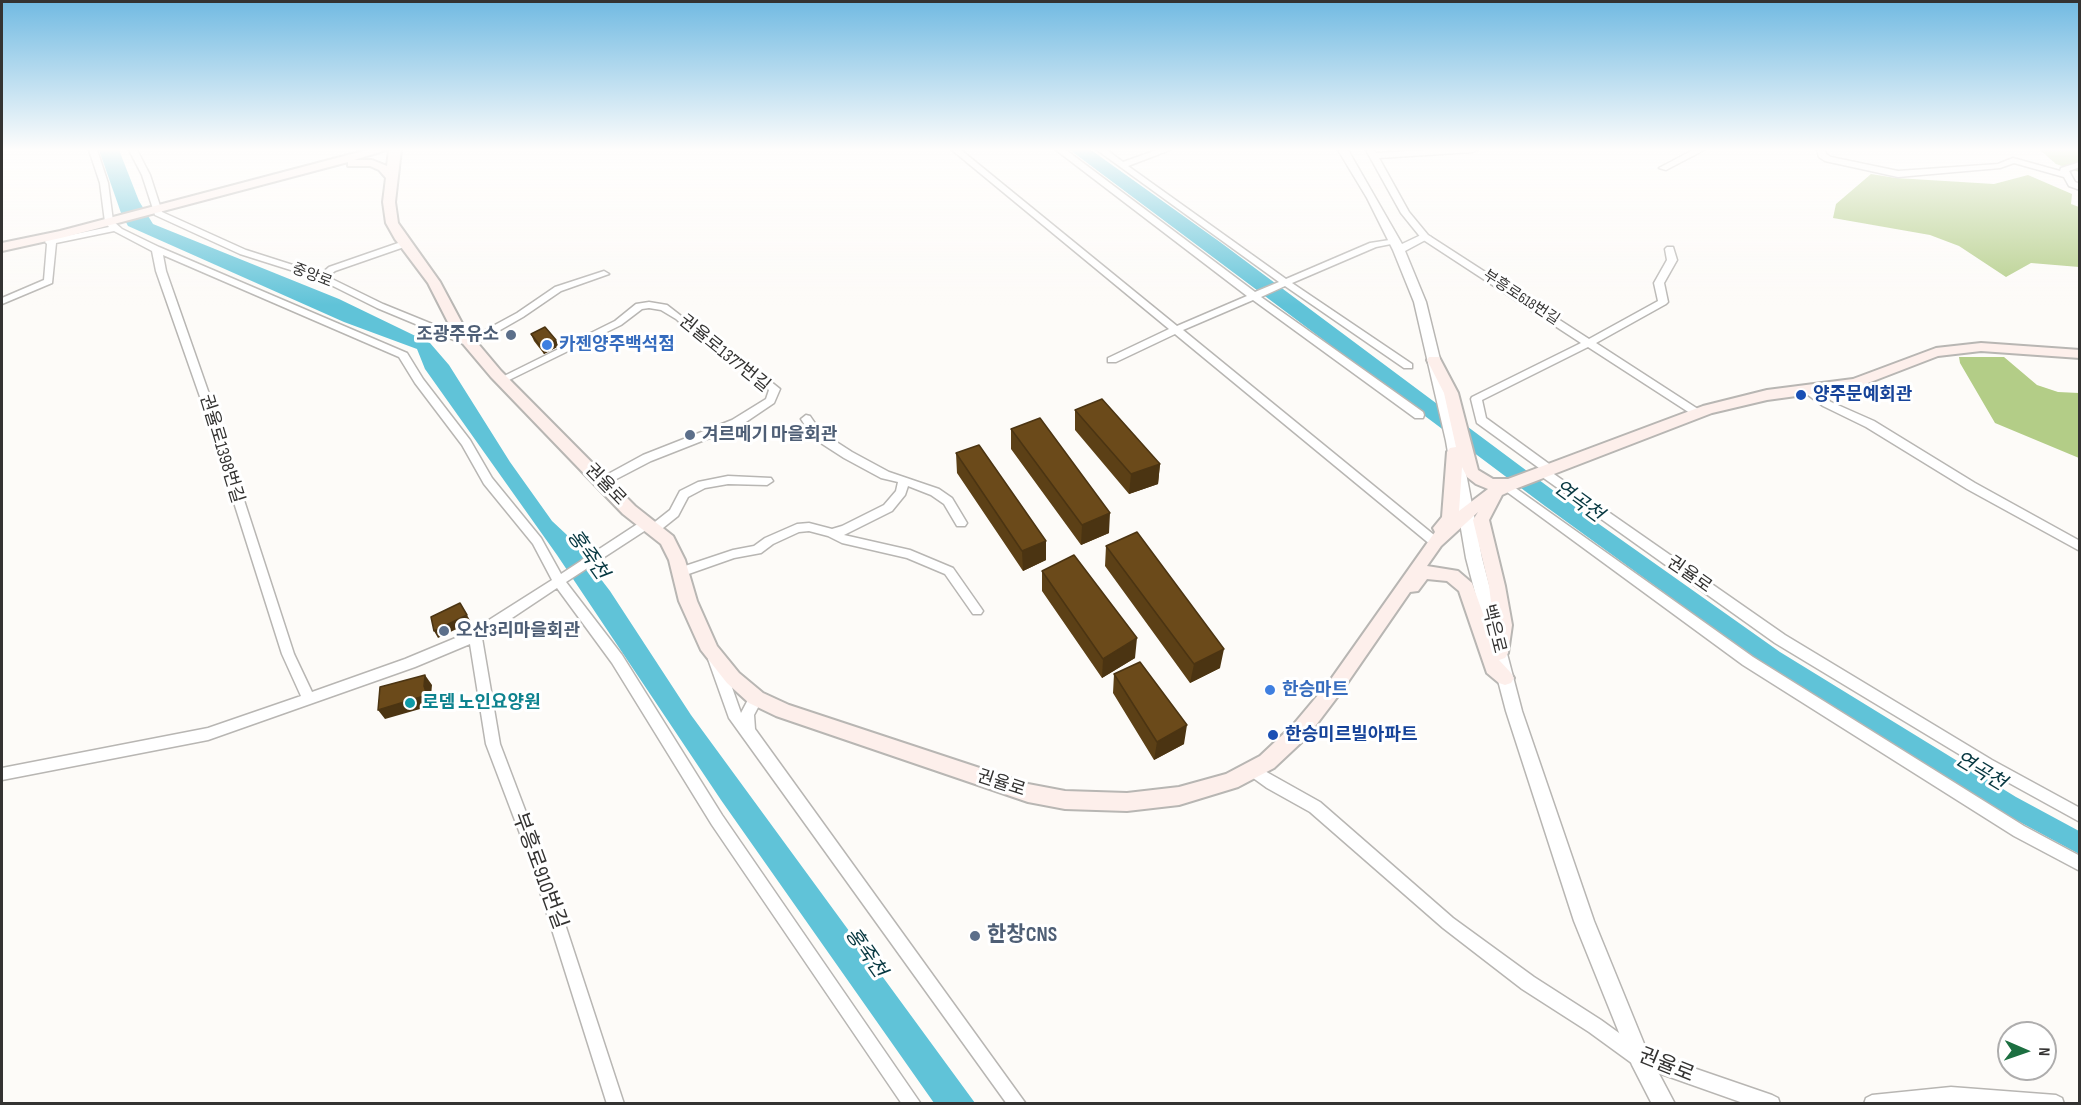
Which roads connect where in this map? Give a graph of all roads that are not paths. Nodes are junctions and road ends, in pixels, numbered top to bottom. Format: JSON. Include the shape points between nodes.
{"nodes":[{"id":1,"x":109,"y":202,"type":"edge"},
{"id":2,"x":152,"y":202,"type":"edge"},
{"id":3,"x":186,"y":202,"type":"edge"},
{"id":4,"x":390,"y":202,"type":"edge"},
{"id":5,"x":1019,"y":202,"type":"edge"},
{"id":6,"x":1128,"y":202,"type":"edge"},
{"id":7,"x":1174,"y":202,"type":"edge"},
{"id":8,"x":1374,"y":202,"type":"edge"},
{"id":9,"x":1399,"y":202,"type":"edge"},
{"id":10,"x":154,"y":210,"type":"junction"},
{"id":11,"x":114,"y":223,"type":"junction"},
{"id":12,"x":1425,"y":237,"type":"junction"},
{"id":13,"x":51,"y":239,"type":"junction"},
{"id":14,"x":404,"y":244,"type":"junction"},
{"id":15,"x":1396,"y":246,"type":"junction"},
{"id":16,"x":2,"y":247,"type":"edge"},
{"id":17,"x":156,"y":249,"type":"junction"},
{"id":18,"x":1671,"y":249,"type":"dead end"},
{"id":19,"x":604,"y":274,"type":"dead end"},
{"id":20,"x":322,"y":278,"type":"junction"},
{"id":21,"x":1286,"y":283,"type":"junction"},
{"id":22,"x":1255,"y":297,"type":"junction"},
{"id":23,"x":2,"y":301,"type":"edge"},
{"id":24,"x":1175,"y":330,"type":"junction"},
{"id":25,"x":470,"y":343,"type":"junction"},
{"id":26,"x":1589,"y":343,"type":"junction"},
{"id":27,"x":2079,"y":354,"type":"edge"},
{"id":28,"x":1112,"y":360,"type":"dead end"},
{"id":29,"x":1434,"y":360,"type":"joint"},
{"id":30,"x":1408,"y":366,"type":"dead end"},
{"id":31,"x":501,"y":380,"type":"junction"},
{"id":32,"x":1808,"y":390,"type":"junction"},
{"id":33,"x":1697,"y":413,"type":"junction"},
{"id":34,"x":1419,"y":415,"type":"dead end"},
{"id":35,"x":806,"y":419,"type":"dead end"},
{"id":36,"x":1458,"y":448,"type":"junction"},
{"id":37,"x":1545,"y":470,"type":"junction"},
{"id":38,"x":904,"y":480,"type":"junction"},
{"id":39,"x":767,"y":481,"type":"dead end"},
{"id":40,"x":603,"y":482,"type":"junction"},
{"id":41,"x":1507,"y":487,"type":"junction"},
{"id":42,"x":1465,"y":514,"type":"junction"},
{"id":43,"x":961,"y":523,"type":"dead end"},
{"id":44,"x":650,"y":527,"type":"junction"},
{"id":45,"x":832,"y":533,"type":"junction"},
{"id":46,"x":1433,"y":540,"type":"junction"},
{"id":47,"x":2079,"y":547,"type":"edge"},
{"id":48,"x":680,"y":572,"type":"junction"},
{"id":49,"x":559,"y":582,"type":"junction"},
{"id":50,"x":977,"y":611,"type":"dead end"},
{"id":51,"x":1379,"y":626,"type":"junction"},
{"id":52,"x":475,"y":636,"type":"junction"},
{"id":53,"x":1499,"y":653,"type":"junction"},
{"id":54,"x":715,"y":659,"type":"junction"},
{"id":55,"x":1505,"y":678,"type":"junction"},
{"id":56,"x":756,"y":698,"type":"junction"},
{"id":57,"x":309,"y":699,"type":"junction"},
{"id":58,"x":748,"y":731,"type":"junction"},
{"id":59,"x":1254,"y":771,"type":"junction"},
{"id":60,"x":2,"y":774,"type":"edge"},
{"id":61,"x":2079,"y":816,"type":"edge"},
{"id":62,"x":2079,"y":864,"type":"edge"},
{"id":63,"x":1639,"y":1058,"type":"junction"},
{"id":64,"x":616,"y":1104,"type":"edge"},
{"id":65,"x":913,"y":1104,"type":"edge"},
{"id":66,"x":1018,"y":1104,"type":"edge"},
{"id":67,"x":1664,"y":1104,"type":"edge"},
{"id":68,"x":1772,"y":1104,"type":"edge"},
{"id":69,"x":1872,"y":1104,"type":"edge"},
{"id":70,"x":2056,"y":1104,"type":"edge"}],
"edges":[{"from":1,"to":11,"type":"street"},
{"from":2,"to":10,"type":"street"},
{"from":3,"to":10,"type":"main road"},
{"from":4,"to":14,"type":"main road","name":"권율로","via":[[392,223]]},
{"from":5,"to":24,"type":"street"},
{"from":6,"to":22,"type":"street"},
{"from":7,"to":21,"type":"street"},
{"from":8,"to":15,"type":"street"},
{"from":9,"to":12,"type":"street","name":"부흥로618번길"},
{"from":10,"to":11,"type":"main road"},
{"from":10,"to":20,"type":"street","name":"중앙로","via":[[243,252]]},
{"from":11,"to":13,"type":"main road"},
{"from":11,"to":17,"type":"street"},
{"from":12,"to":15,"type":"street"},
{"from":12,"to":26,"type":"street","name":"부흥로618번길"},
{"from":13,"to":16,"type":"main road"},
{"from":13,"to":23,"type":"street","via":[[49,281]]},
{"from":14,"to":20,"type":"street","via":[[332,269]]},
{"from":14,"to":25,"type":"main road","name":"권율로","via":[[427,271],[458,329]]},
{"from":15,"to":21,"type":"street","via":[[1373,245]]},
{"from":15,"to":29,"type":"street","via":[[1420,302]]},
{"from":17,"to":49,"type":"street","via":[[403,355],[466,443],[488,481],[537,541]]},
{"from":17,"to":57,"type":"street","name":"권율로1398번길","via":[[288,654]]},
{"from":18,"to":26,"type":"street","via":[[1672,260],[1659,283],[1663,302]]},
{"from":19,"to":25,"type":"street","via":[[558,289]]},
{"from":20,"to":25,"type":"street","name":"중앙로"},
{"from":21,"to":22,"type":"street"},
{"from":21,"to":30,"type":"street"},
{"from":22,"to":24,"type":"street"},
{"from":22,"to":34,"type":"street"},
{"from":24,"to":28,"type":"street"},
{"from":24,"to":46,"type":"street"},
{"from":25,"to":31,"type":"main road","name":"권율로"},
{"from":26,"to":33,"type":"street","name":"부흥로618번길"},
{"from":26,"to":37,"type":"street","name":"권율로","via":[[1476,399],[1481,420]]},
{"from":27,"to":32,"type":"main road","via":[[1950,349],[1863,381]]},
{"from":29,"to":36,"type":"main road","via":[[1446,392]]},
{"from":31,"to":40,"type":"main road","name":"권율로"},
{"from":31,"to":40,"type":"street","name":"권율로1377번길","via":[[649,304],[679,316],[775,389],[770,401],[736,423],[647,458]]},
{"from":32,"to":33,"type":"main road","via":[[1741,400]]},
{"from":32,"to":47,"type":"street"},
{"from":33,"to":37,"type":"main road"},
{"from":35,"to":38,"type":"street","via":[[817,435],[848,455],[885,475]]},
{"from":36,"to":41,"type":"main road","via":[[1479,479]]},
{"from":36,"to":42,"type":"street","name":"백은로"},
{"from":36,"to":46,"type":"main road","via":[[1450,519]]},
{"from":37,"to":41,"type":"main road"},
{"from":37,"to":61,"type":"street","name":"권율로","via":[[1780,639]]},
{"from":38,"to":43,"type":"street","via":[[948,501]]},
{"from":38,"to":45,"type":"street","via":[[901,492],[888,507]]},
{"from":39,"to":44,"type":"street","via":[[702,484],[684,494],[674,513]]},
{"from":40,"to":44,"type":"main road","name":"권율로"},
{"from":41,"to":42,"type":"main road","name":"권율로"},
{"from":41,"to":53,"type":"main road","via":[[1486,508],[1481,520],[1503,625]]},
{"from":41,"to":62,"type":"street","name":"권율로","via":[[1748,661],[2019,831]]},
{"from":42,"to":46,"type":"main road","name":"권율로"},
{"from":42,"to":53,"type":"street","name":"백은로"},
{"from":44,"to":48,"type":"main road","name":"권율로","via":[[670,544]]},
{"from":44,"to":49,"type":"street"},
{"from":45,"to":48,"type":"street","via":[[797,528],[757,550]]},
{"from":45,"to":50,"type":"street","via":[[842,539],[910,554],[949,571]]},
{"from":46,"to":51,"type":"main road","name":"권율로"},
{"from":48,"to":54,"type":"main road","name":"권율로","via":[[688,601]]},
{"from":49,"to":52,"type":"street"},
{"from":49,"to":65,"type":"street","via":[[617,659],[717,820]]},
{"from":51,"to":55,"type":"main road","via":[[1423,573],[1452,575],[1466,588],[1493,668]]},
{"from":51,"to":59,"type":"main road","name":"권율로","via":[[1300,731]]},
{"from":52,"to":57,"type":"street"},
{"from":52,"to":64,"type":"street","name":"부흥로910번길","via":[[493,744],[537,860]]},
{"from":53,"to":55,"type":"street","name":"백은로"},
{"from":54,"to":56,"type":"main road","name":"권율로"},
{"from":54,"to":58,"type":"street","via":[[734,714]]},
{"from":55,"to":63,"type":"street","name":"백은로","via":[[1584,921]]},
{"from":56,"to":58,"type":"street","via":[[747,715]]},
{"from":56,"to":59,"type":"main road","name":"권율로","via":[[888,747],[1028,793],[1065,800],[1127,802],[1179,796]]},
{"from":57,"to":60,"type":"street","via":[[207,734]]},
{"from":58,"to":66,"type":"street"},
{"from":59,"to":63,"type":"street","name":"권율로","via":[[1315,807],[1448,923]]},
{"from":63,"to":67,"type":"street","name":"백은로"},
{"from":63,"to":68,"type":"street","name":"권율로"},
{"from":69,"to":70,"type":"street","via":[[1951,1096]]}]}
